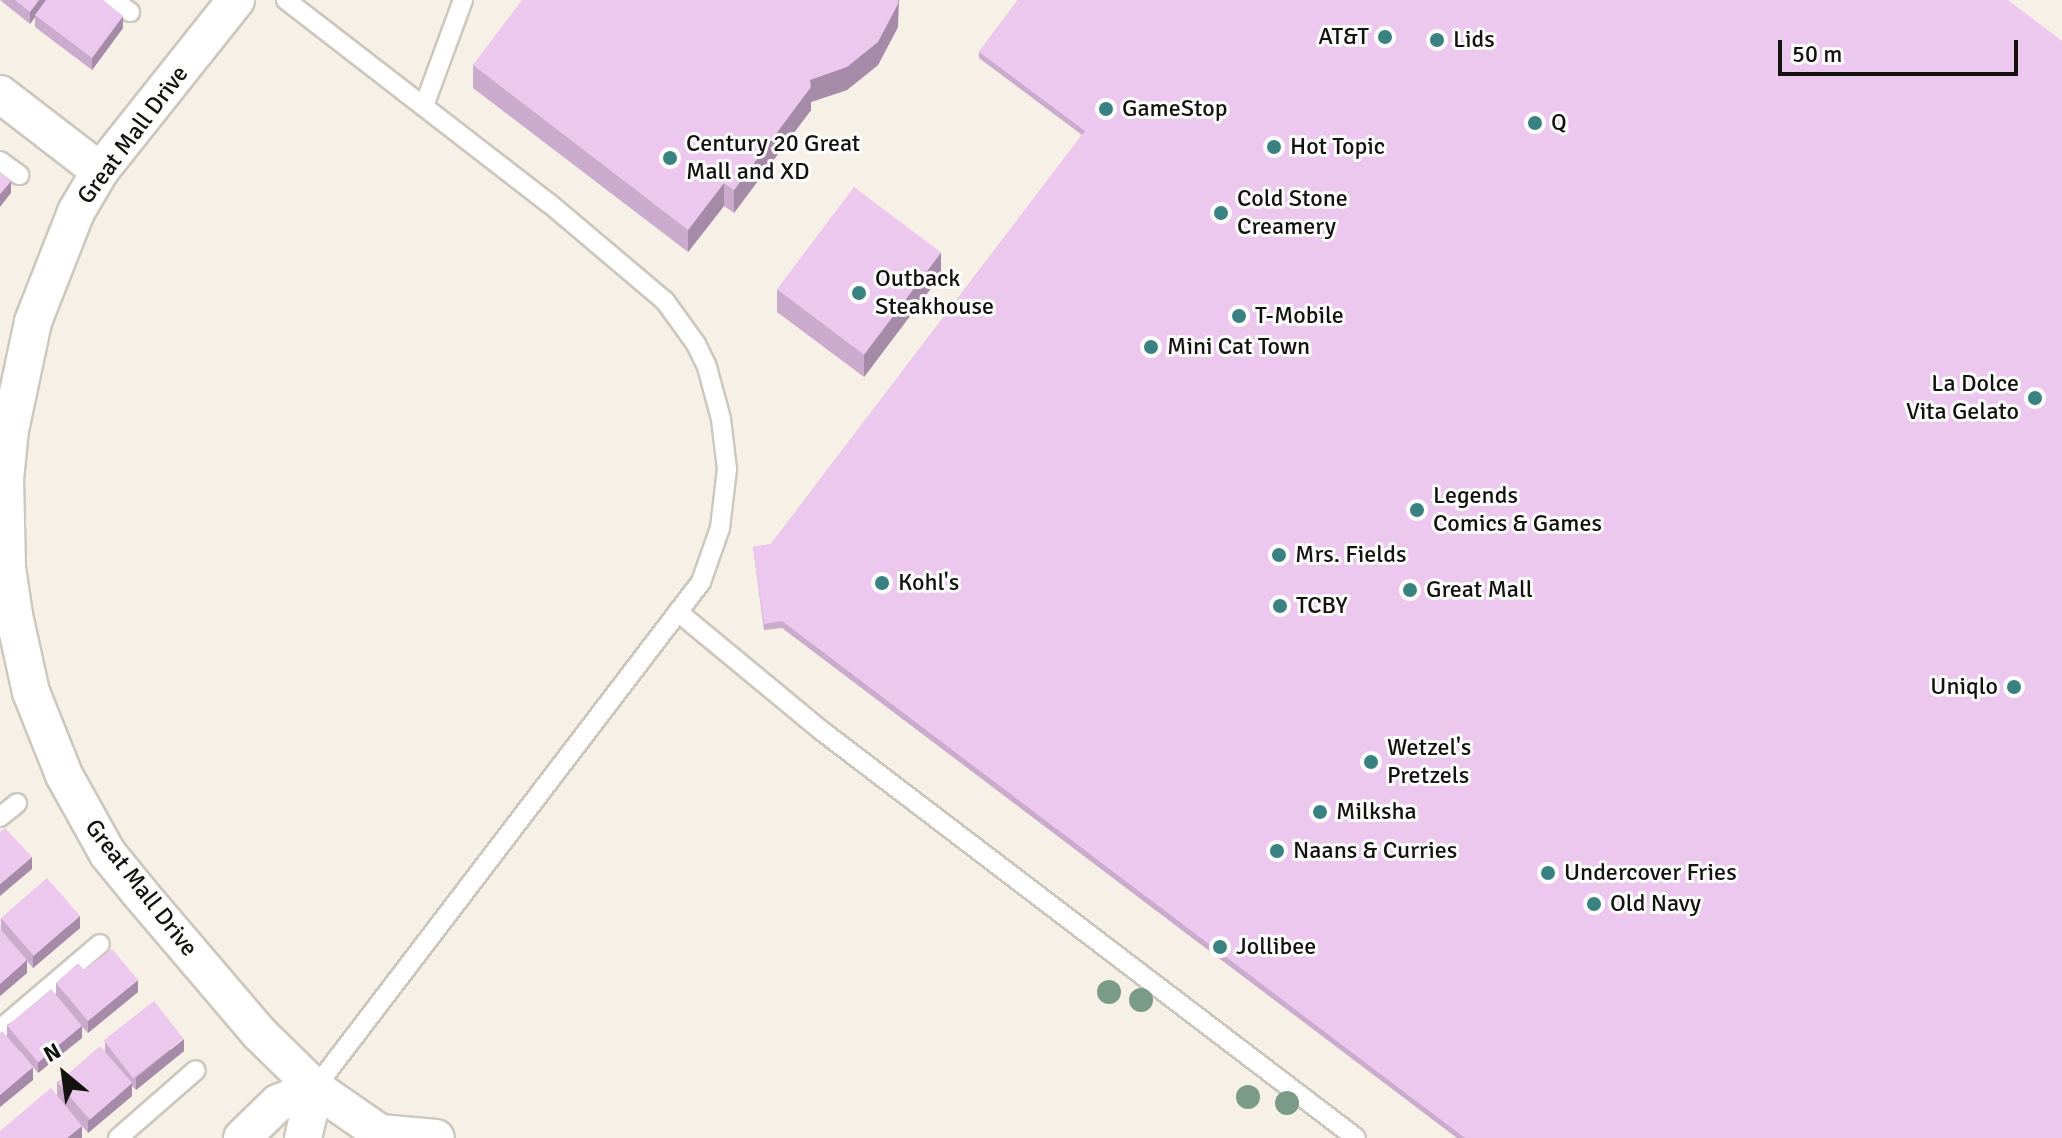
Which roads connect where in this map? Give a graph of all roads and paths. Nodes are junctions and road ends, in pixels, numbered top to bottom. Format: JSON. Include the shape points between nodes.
{"nodes":[{"id":1,"x":113,"y":0,"type":"edge"},
{"id":2,"x":236,"y":0,"type":"edge"},
{"id":3,"x":286,"y":0,"type":"edge"},
{"id":4,"x":463,"y":0,"type":"edge"},
{"id":5,"x":130,"y":12,"type":"dead end"},
{"id":6,"x":0,"y":94,"type":"edge"},
{"id":7,"x":424,"y":106,"type":"junction"},
{"id":8,"x":0,"y":161,"type":"edge"},
{"id":9,"x":100,"y":171,"type":"junction"},
{"id":10,"x":19,"y":175,"type":"dead end"},
{"id":11,"x":678,"y":612,"type":"junction"},
{"id":12,"x":17,"y":803,"type":"dead end"},
{"id":13,"x":0,"y":817,"type":"edge"},
{"id":14,"x":100,"y":944,"type":"dead end"},
{"id":15,"x":0,"y":1029,"type":"edge"},
{"id":16,"x":196,"y":1070,"type":"dead end"},
{"id":17,"x":315,"y":1088,"type":"junction"},
{"id":18,"x":118,"y":1138,"type":"edge"},
{"id":19,"x":242,"y":1138,"type":"edge"},
{"id":20,"x":303,"y":1138,"type":"edge"},
{"id":21,"x":436,"y":1138,"type":"edge"},
{"id":22,"x":1356,"y":1138,"type":"edge"}],
"edges":[{"from":1,"to":5,"type":"lane"},
{"from":2,"to":9,"type":"street","name":"Great Mall Drive"},
{"from":3,"to":7,"type":"lane"},
{"from":4,"to":7,"type":"lane"},
{"from":6,"to":9,"type":"street"},
{"from":7,"to":11,"type":"lane","via":[[643,281],[696,344],[721,419],[725,499],[701,582]]},
{"from":8,"to":10,"type":"lane"},
{"from":9,"to":17,"type":"street","name":"Great Mall Drive","via":[[76,212],[38,309],[10,430],[7,568],[23,657],[64,775],[108,854],[259,1033]]},
{"from":11,"to":17,"type":"lane"},
{"from":11,"to":22,"type":"lane","via":[[822,731]]},
{"from":12,"to":13,"type":"lane"},
{"from":14,"to":15,"type":"lane"},
{"from":16,"to":18,"type":"lane"},
{"from":17,"to":19,"type":"street","via":[[278,1103]]},
{"from":17,"to":20,"type":"street"},
{"from":17,"to":21,"type":"street","name":"Great Mall Drive","via":[[380,1133]]}]}
